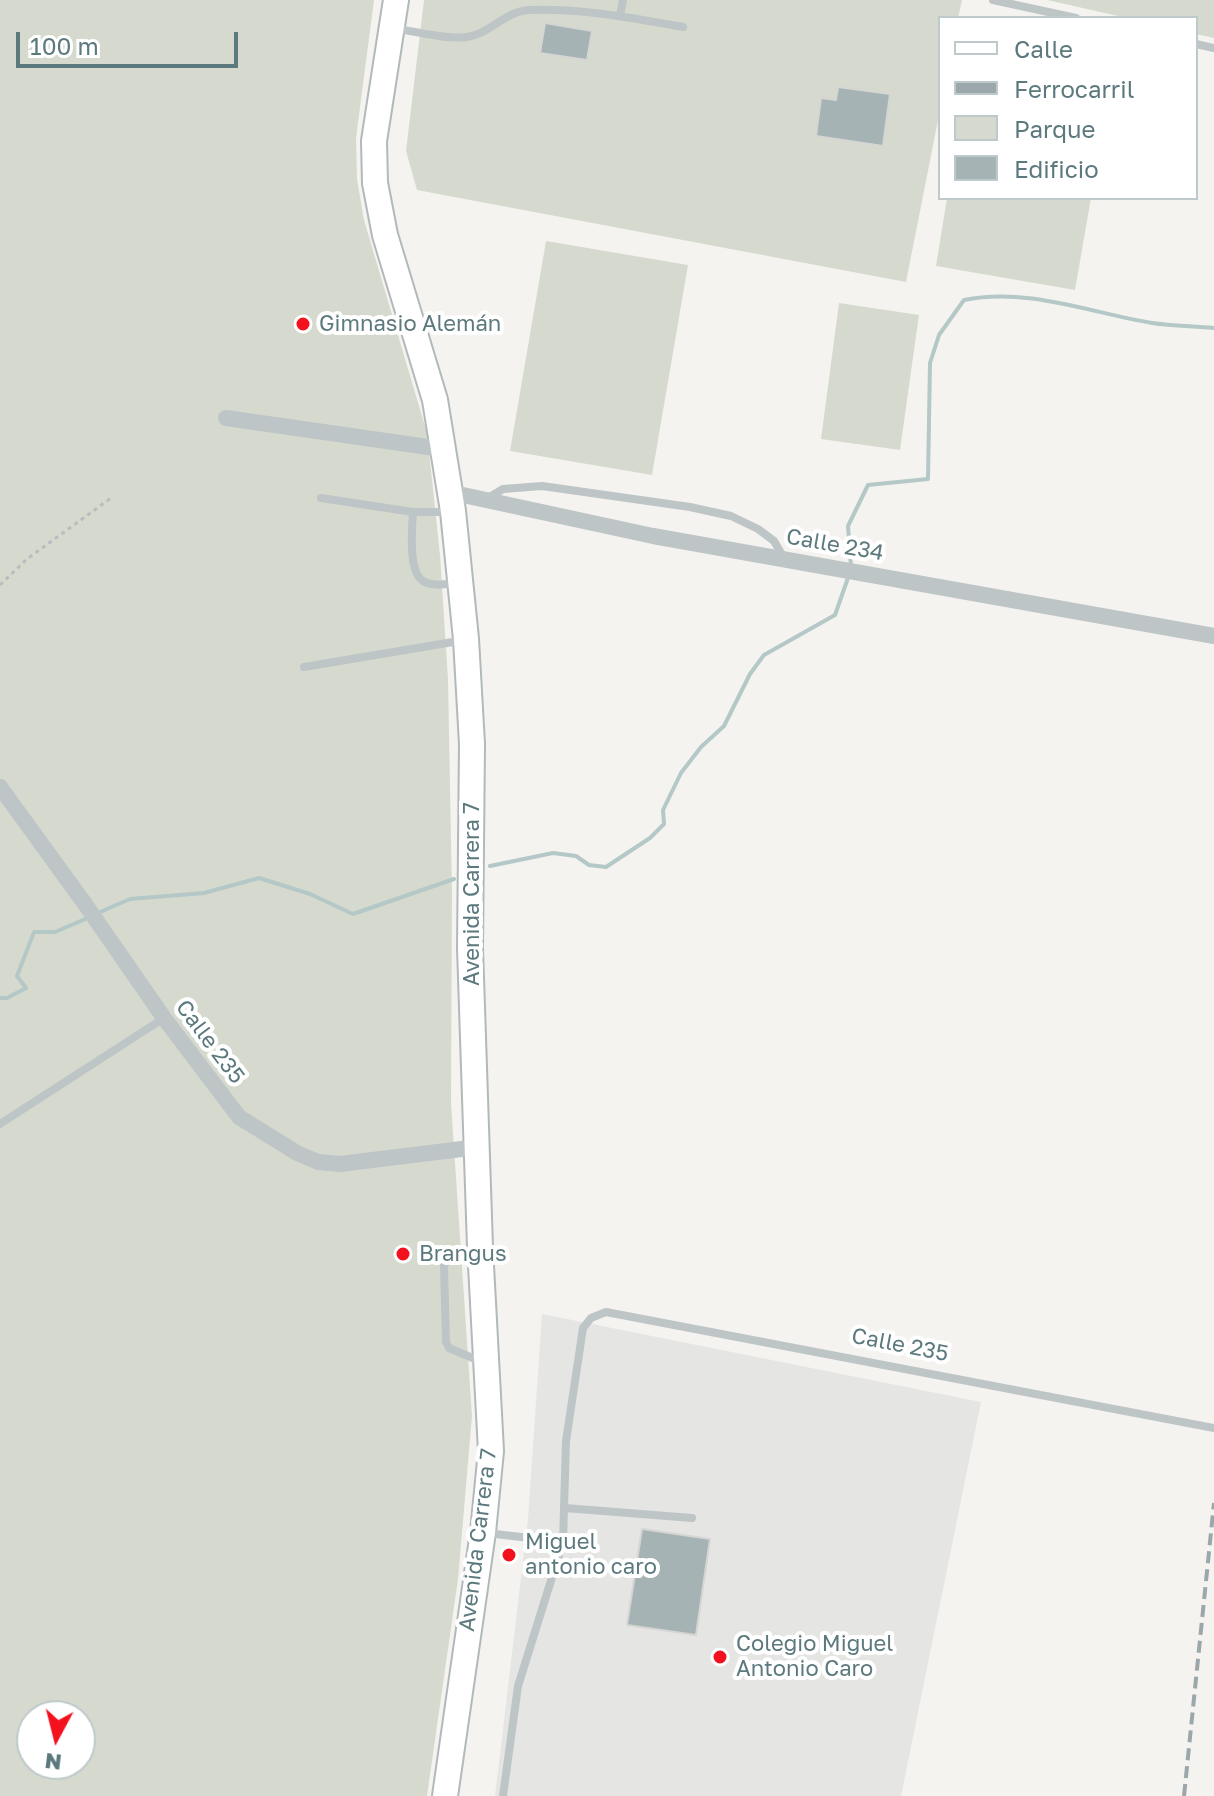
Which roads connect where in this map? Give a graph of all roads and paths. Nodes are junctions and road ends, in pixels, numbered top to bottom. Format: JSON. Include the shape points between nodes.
{"nodes":[{"id":1,"x":396,"y":0,"type":"edge"},
{"id":2,"x":623,"y":0,"type":"edge"},
{"id":3,"x":993,"y":0,"type":"edge"},
{"id":4,"x":620,"y":16,"type":"junction"},
{"id":5,"x":1067,"y":16,"type":"edge"},
{"id":6,"x":683,"y":27,"type":"dead end"},
{"id":7,"x":392,"y":28,"type":"junction"},
{"id":8,"x":226,"y":418,"type":"dead end"},
{"id":9,"x":442,"y":449,"type":"junction"},
{"id":10,"x":111,"y":498,"type":"dead end"},
{"id":11,"x":321,"y":498,"type":"dead end"},
{"id":12,"x":486,"y":500,"type":"junction"},
{"id":13,"x":451,"y":502,"type":"junction"},
{"id":14,"x":413,"y":512,"type":"junction"},
{"id":15,"x":784,"y":559,"type":"junction"},
{"id":16,"x":460,"y":583,"type":"junction"},
{"id":17,"x":0,"y":585,"type":"edge"},
{"id":18,"x":1214,"y":636,"type":"edge"},
{"id":19,"x":466,"y":639,"type":"junction"},
{"id":20,"x":304,"y":667,"type":"dead end"},
{"id":21,"x":0,"y":787,"type":"edge"},
{"id":22,"x":164,"y":1018,"type":"junction"},
{"id":23,"x":0,"y":1124,"type":"edge"},
{"id":24,"x":478,"y":1147,"type":"junction"},
{"id":25,"x":480,"y":1247,"type":"junction"},
{"id":26,"x":486,"y":1364,"type":"junction"},
{"id":27,"x":1214,"y":1428,"type":"edge"},
{"id":28,"x":565,"y":1508,"type":"junction"},
{"id":29,"x":692,"y":1518,"type":"dead end"},
{"id":30,"x":483,"y":1532,"type":"junction"},
{"id":31,"x":563,"y":1542,"type":"junction"},
{"id":32,"x":445,"y":1796,"type":"edge"},
{"id":33,"x":503,"y":1796,"type":"edge"}],
"edges":[{"from":1,"to":7,"type":"main road","name":"Avenida Carrera 7"},
{"from":2,"to":4,"type":"lane"},
{"from":3,"to":5,"type":"lane"},
{"from":4,"to":6,"type":"lane"},
{"from":4,"to":7,"type":"lane","via":[[525,10],[466,38]]},
{"from":7,"to":9,"type":"main road","name":"Avenida Carrera 7","via":[[374,141],[375,183],[385,235],[435,400]]},
{"from":8,"to":9,"type":"street"},
{"from":9,"to":13,"type":"main road","name":"Avenida Carrera 7"},
{"from":10,"to":17,"type":"path"},
{"from":11,"to":14,"type":"lane"},
{"from":12,"to":13,"type":"street","name":"Calle 234"},
{"from":12,"to":15,"type":"street","name":"Calle 234"},
{"from":12,"to":15,"type":"lane","via":[[503,489],[542,486],[690,507],[731,516],[758,529],[774,541]]},
{"from":13,"to":14,"type":"lane"},
{"from":13,"to":16,"type":"main road","name":"Avenida Carrera 7"},
{"from":14,"to":16,"type":"lane","via":[[416,573],[435,585]]},
{"from":15,"to":18,"type":"street","name":"Calle 234"},
{"from":16,"to":19,"type":"main road","name":"Avenida Carrera 7"},
{"from":19,"to":20,"type":"lane"},
{"from":19,"to":24,"type":"main road","name":"Avenida Carrera 7"},
{"from":21,"to":22,"type":"street","name":"Calle 235"},
{"from":22,"to":23,"type":"lane"},
{"from":22,"to":24,"type":"street","name":"Calle 235","via":[[239,1117],[318,1162],[340,1164]]},
{"from":24,"to":25,"type":"main road","name":"Avenida Carrera 7"},
{"from":25,"to":26,"type":"main road","name":"Avenida Carrera 7"},
{"from":25,"to":26,"type":"lane","via":[[444,1265],[446,1342]]},
{"from":26,"to":30,"type":"main road","name":"Avenida Carrera 7","via":[[491,1451]]},
{"from":27,"to":28,"type":"lane","name":"Calle 235","via":[[606,1312],[583,1328],[566,1441]]},
{"from":28,"to":29,"type":"lane"},
{"from":28,"to":31,"type":"lane"},
{"from":30,"to":31,"type":"lane"},
{"from":30,"to":32,"type":"main road","name":"Avenida Carrera 7"},
{"from":31,"to":33,"type":"lane","via":[[518,1686]]}]}
